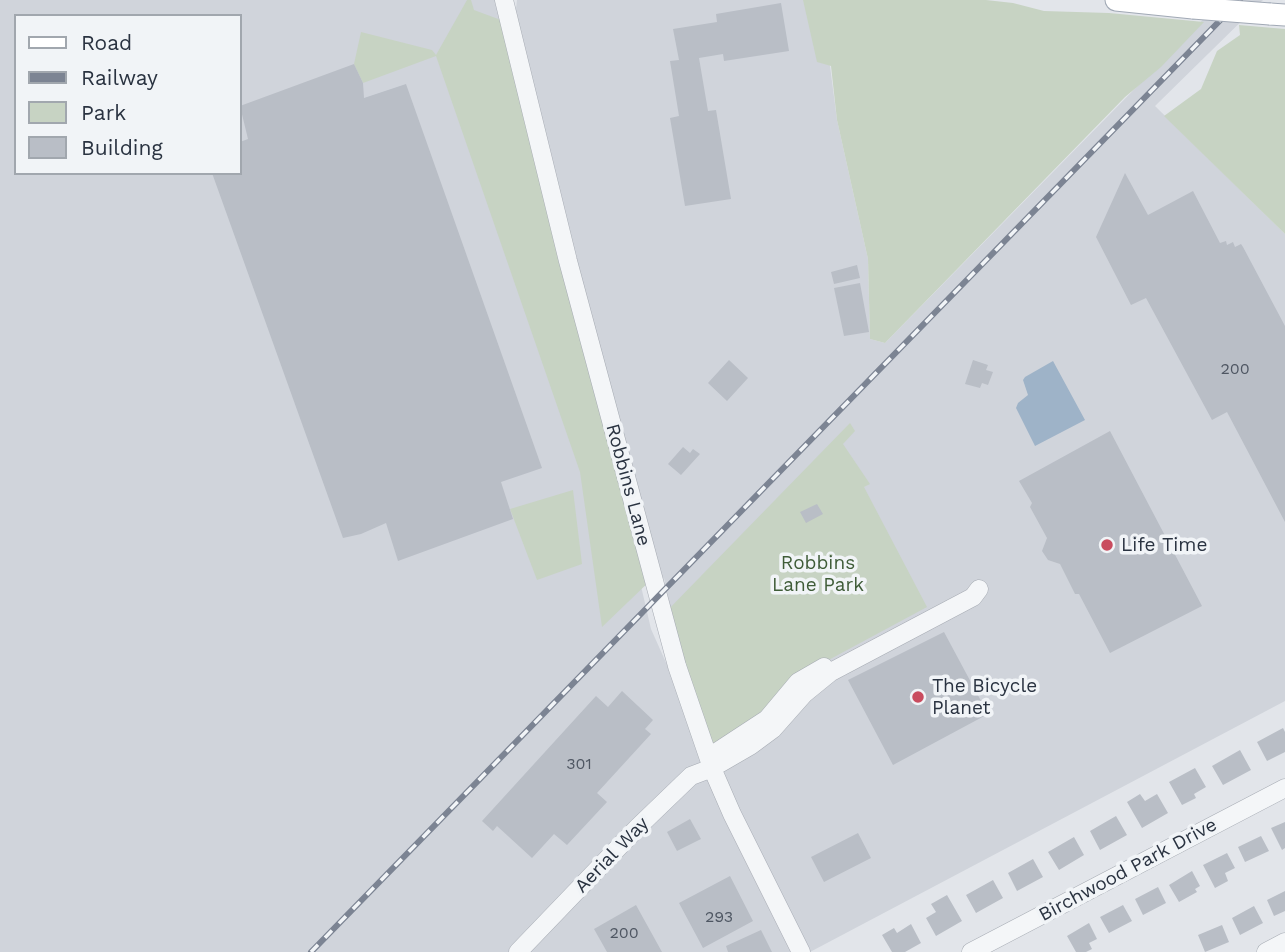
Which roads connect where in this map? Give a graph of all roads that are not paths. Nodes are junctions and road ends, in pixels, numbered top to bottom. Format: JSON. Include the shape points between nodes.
{"nodes":[{"id":1,"x":497,"y":0,"type":"edge"},
{"id":2,"x":504,"y":0,"type":"edge"},
{"id":3,"x":512,"y":0,"type":"edge"},
{"id":4,"x":1116,"y":0,"type":"edge"},
{"id":5,"x":1278,"y":15,"type":"edge"},
{"id":6,"x":509,"y":23,"type":"junction"},
{"id":7,"x":711,"y":763,"type":"junction"},
{"id":8,"x":1285,"y":788,"type":"edge"},
{"id":9,"x":1285,"y":942,"type":"edge"},
{"id":10,"x":518,"y":952,"type":"edge"},
{"id":11,"x":801,"y":952,"type":"edge"},
{"id":12,"x":971,"y":952,"type":"edge"},
{"id":13,"x":1266,"y":952,"type":"edge"}],
"edges":[{"from":1,"to":6,"type":"street"},
{"from":2,"to":6,"type":"street","name":"Robbins Lane"},
{"from":3,"to":6,"type":"street"},
{"from":4,"to":5,"type":"main road","bridge":true},
{"from":6,"to":7,"type":"street","name":"Robbins Lane","via":[[660,604]]},
{"from":7,"to":7,"type":"street","via":[[750,746],[773,729],[831,672],[973,597],[979,589],[969,589],[799,682],[766,719]]},
{"from":7,"to":10,"type":"street","name":"Aerial Way","via":[[638,827]]},
{"from":7,"to":11,"type":"street","name":"Robbins Lane"},
{"from":8,"to":12,"type":"street","name":"Birchwood Park Drive"},
{"from":9,"to":13,"type":"street"}]}
